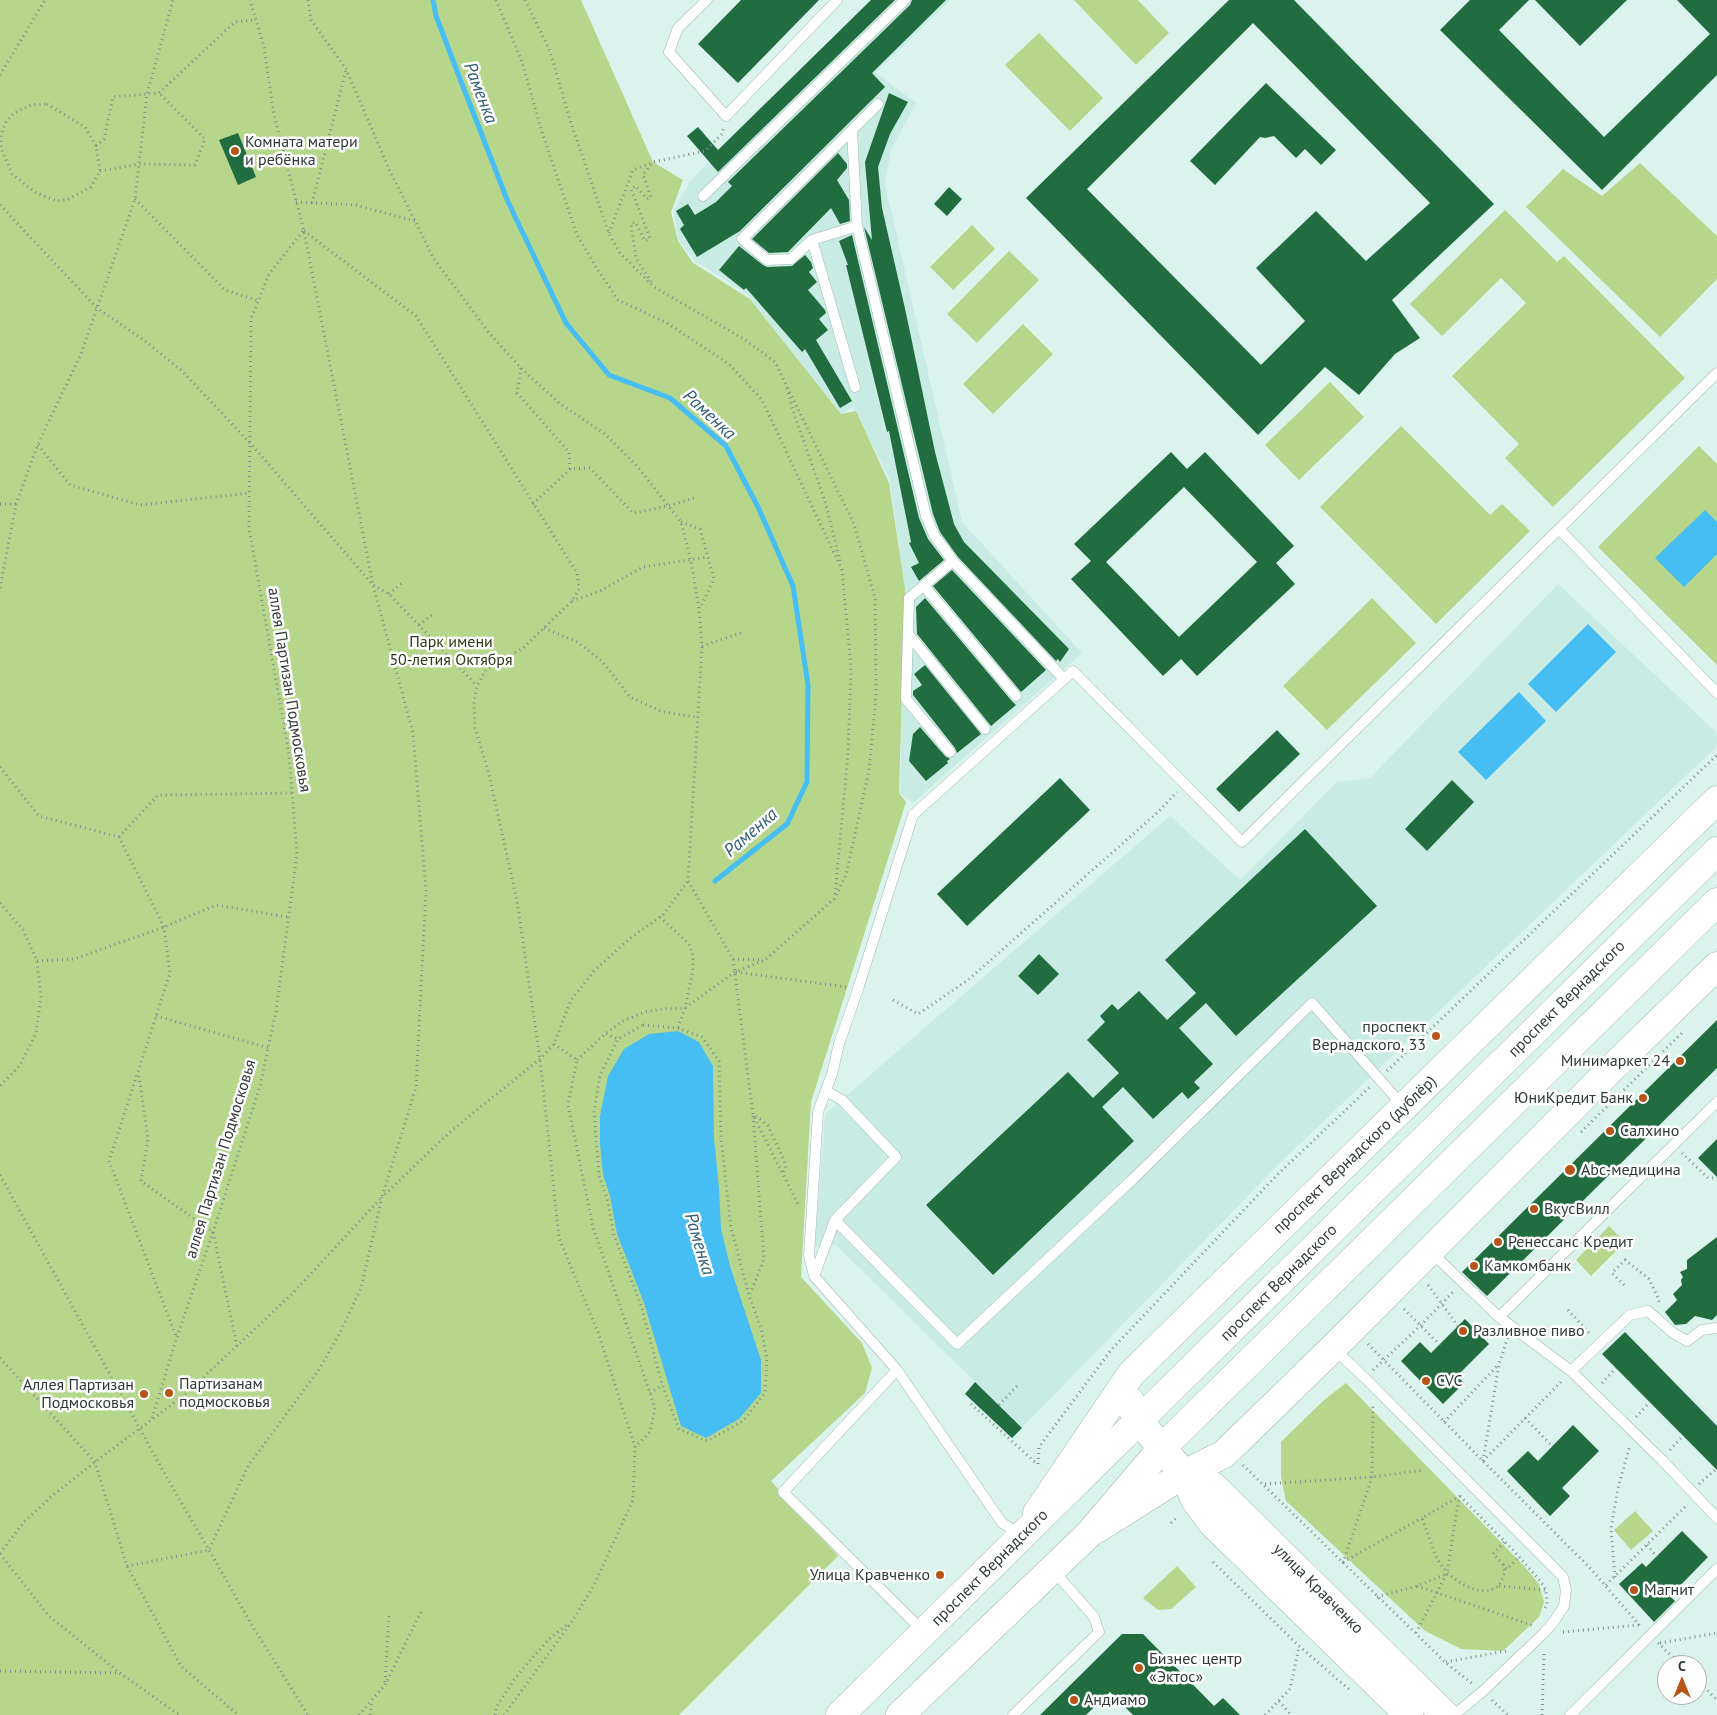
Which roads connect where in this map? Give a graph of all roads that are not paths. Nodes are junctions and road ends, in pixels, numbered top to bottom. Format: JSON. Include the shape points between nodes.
{"nodes":[{"id":1,"x":706,"y":0,"type":"edge"},
{"id":2,"x":838,"y":0,"type":"edge"},
{"id":3,"x":905,"y":0,"type":"edge"},
{"id":4,"x":878,"y":104,"type":"dead end"},
{"id":5,"x":852,"y":130,"type":"junction"},
{"id":6,"x":703,"y":196,"type":"dead end"},
{"id":7,"x":857,"y":226,"type":"junction"},
{"id":8,"x":812,"y":240,"type":"junction"},
{"id":9,"x":1717,"y":373,"type":"edge"},
{"id":10,"x":855,"y":387,"type":"dead end"},
{"id":11,"x":1559,"y":529,"type":"junction"},
{"id":12,"x":953,"y":561,"type":"junction"},
{"id":13,"x":924,"y":586,"type":"junction"},
{"id":14,"x":909,"y":635,"type":"junction"},
{"id":15,"x":1064,"y":679,"type":"junction"},
{"id":16,"x":1717,"y":693,"type":"edge"},
{"id":17,"x":1016,"y":696,"type":"dead end"},
{"id":18,"x":985,"y":729,"type":"dead end"},
{"id":19,"x":950,"y":752,"type":"dead end"},
{"id":20,"x":1717,"y":800,"type":"edge"},
{"id":21,"x":1717,"y":851,"type":"edge"},
{"id":22,"x":1717,"y":902,"type":"edge"},
{"id":23,"x":1717,"y":966,"type":"edge"},
{"id":24,"x":826,"y":1091,"type":"junction"},
{"id":25,"x":1717,"y":1102,"type":"edge"},
{"id":26,"x":1404,"y":1106,"type":"junction"},
{"id":27,"x":835,"y":1220,"type":"junction"},
{"id":28,"x":1429,"y":1250,"type":"junction"},
{"id":29,"x":814,"y":1276,"type":"junction"},
{"id":30,"x":1499,"y":1317,"type":"junction"},
{"id":31,"x":1717,"y":1328,"type":"edge"},
{"id":32,"x":1333,"y":1348,"type":"junction"},
{"id":33,"x":897,"y":1370,"type":"junction"},
{"id":34,"x":1571,"y":1371,"type":"junction"},
{"id":35,"x":1130,"y":1374,"type":"junction"},
{"id":36,"x":1139,"y":1421,"type":"junction"},
{"id":37,"x":1162,"y":1448,"type":"junction"},
{"id":38,"x":1184,"y":1474,"type":"junction"},
{"id":39,"x":1717,"y":1518,"type":"edge"},
{"id":40,"x":1089,"y":1534,"type":"junction"},
{"id":41,"x":1023,"y":1535,"type":"junction"},
{"id":42,"x":1052,"y":1569,"type":"junction"},
{"id":43,"x":1717,"y":1569,"type":"edge"},
{"id":44,"x":1312,"y":1584,"type":"junction"},
{"id":45,"x":1293,"y":1603,"type":"junction"},
{"id":46,"x":925,"y":1632,"type":"junction"},
{"id":47,"x":1407,"y":1701,"type":"edge"},
{"id":48,"x":840,"y":1715,"type":"edge"},
{"id":49,"x":900,"y":1715,"type":"edge"},
{"id":50,"x":1012,"y":1715,"type":"edge"},
{"id":51,"x":1446,"y":1715,"type":"edge"},
{"id":52,"x":1454,"y":1715,"type":"edge"},
{"id":53,"x":1570,"y":1715,"type":"edge"}],
"edges":[{"from":1,"to":2,"type":"lane","via":[[678,28],[669,52],[726,116]]},
{"from":3,"to":6,"type":"lane"},
{"from":4,"to":5,"type":"lane"},
{"from":5,"to":7,"type":"lane"},
{"from":5,"to":8,"type":"lane","via":[[742,239],[767,260],[792,259]]},
{"from":7,"to":8,"type":"lane"},
{"from":7,"to":12,"type":"lane","via":[[926,516],[934,535]]},
{"from":8,"to":10,"type":"lane"},
{"from":9,"to":11,"type":"lane"},
{"from":11,"to":15,"type":"lane","via":[[1242,842],[1073,671]]},
{"from":11,"to":16,"type":"lane"},
{"from":12,"to":13,"type":"lane"},
{"from":12,"to":15,"type":"lane"},
{"from":13,"to":14,"type":"lane","via":[[909,598]]},
{"from":13,"to":17,"type":"lane"},
{"from":14,"to":18,"type":"lane"},
{"from":14,"to":19,"type":"lane","via":[[906,699]]},
{"from":15,"to":24,"type":"lane","via":[[913,815]]},
{"from":20,"to":26,"type":"street","name":"проспект Вернадского (дублёр)"},
{"from":21,"to":36,"type":"street","name":"проспект Вернадского"},
{"from":22,"to":37,"type":"street"},
{"from":23,"to":28,"type":"street"},
{"from":24,"to":27,"type":"lane","via":[[842,1100],[896,1157]]},
{"from":24,"to":29,"type":"lane","via":[[818,1112],[810,1227],[809,1256]]},
{"from":25,"to":30,"type":"lane"},
{"from":26,"to":27,"type":"lane","via":[[1312,1003],[1133,1179],[956,1344]]},
{"from":26,"to":35,"type":"street","name":"проспект Вернадского (дублёр)"},
{"from":27,"to":29,"type":"lane"},
{"from":28,"to":30,"type":"lane"},
{"from":28,"to":32,"type":"street"},
{"from":29,"to":33,"type":"lane"},
{"from":30,"to":34,"type":"lane"},
{"from":31,"to":34,"type":"lane","via":[[1702,1330],[1687,1341],[1648,1311],[1630,1315]]},
{"from":32,"to":38,"type":"street","via":[[1224,1454]]},
{"from":32,"to":52,"type":"lane","via":[[1563,1577],[1566,1590],[1564,1606],[1555,1620]]},
{"from":33,"to":41,"type":"lane","via":[[1002,1522]]},
{"from":33,"to":46,"type":"lane","via":[[783,1492]]},
{"from":34,"to":39,"type":"lane"},
{"from":35,"to":36,"type":"street","name":"улица Кравченко","via":[[1128,1392],[1131,1407]]},
{"from":35,"to":41,"type":"street","name":"проспект Вернадского (дублёр)"},
{"from":36,"to":37,"type":"street","name":"улица Кравченко"},
{"from":36,"to":41,"type":"street","name":"проспект Вернадского"},
{"from":37,"to":38,"type":"street","name":"улица Кравченко"},
{"from":37,"to":40,"type":"street"},
{"from":38,"to":40,"type":"street"},
{"from":38,"to":44,"type":"street","name":"улица Кравченко","via":[[1213,1486]]},
{"from":38,"to":45,"type":"street","name":"улица Кравченко","via":[[1195,1500],[1212,1522]]},
{"from":40,"to":42,"type":"street"},
{"from":41,"to":46,"type":"street","name":"проспект Вернадского"},
{"from":42,"to":49,"type":"street"},
{"from":42,"to":50,"type":"lane","via":[[1094,1616],[1099,1632]]},
{"from":43,"to":53,"type":"lane"},
{"from":44,"to":45,"type":"street"},
{"from":44,"to":47,"type":"street","name":"улица Кравченко"},
{"from":45,"to":47,"type":"street","name":"улица Кравченко"},
{"from":46,"to":48,"type":"street","name":"проспект Вернадского"},
{"from":47,"to":51,"type":"street","name":"улица Кравченко"}]}
